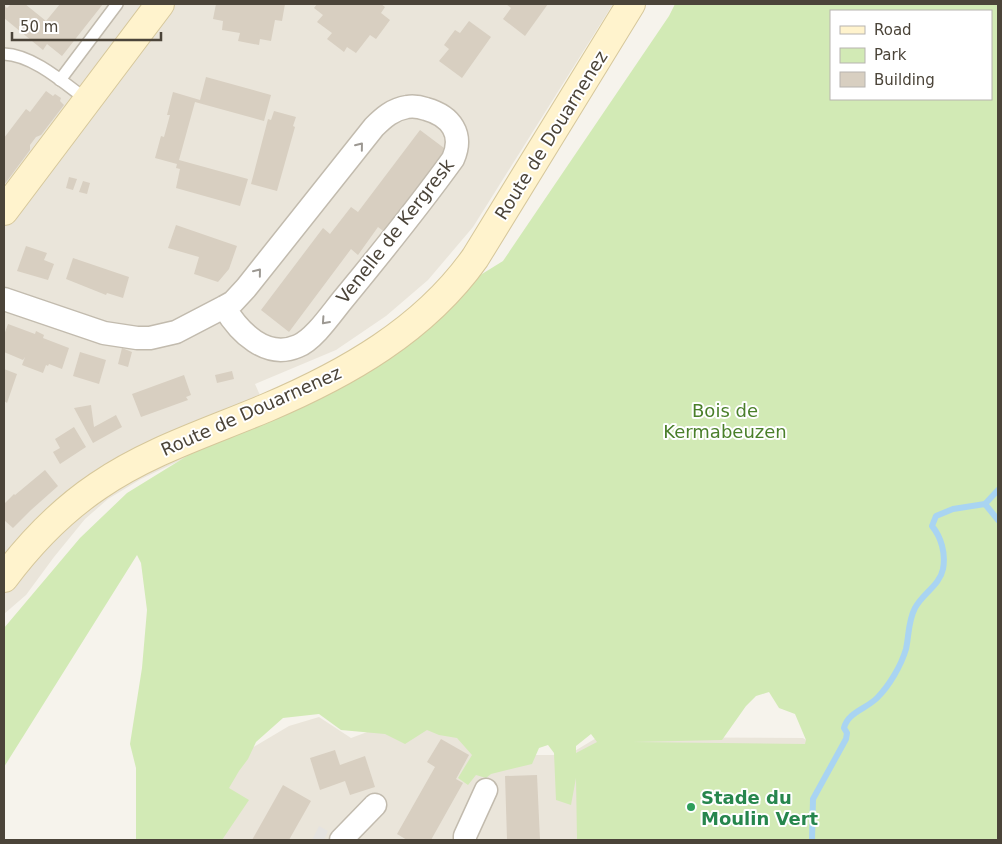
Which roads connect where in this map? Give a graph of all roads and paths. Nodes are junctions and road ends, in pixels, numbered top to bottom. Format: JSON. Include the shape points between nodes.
{"nodes":[{"id":1,"x":117,"y":4,"type":"edge"},
{"id":2,"x":160,"y":4,"type":"edge"},
{"id":3,"x":632,"y":4,"type":"edge"},
{"id":4,"x":4,"y":54,"type":"edge"},
{"id":5,"x":60,"y":80,"type":"junction"},
{"id":6,"x":87,"y":100,"type":"junction"},
{"id":7,"x":4,"y":210,"type":"edge"},
{"id":8,"x":4,"y":298,"type":"edge"},
{"id":9,"x":224,"y":307,"type":"junction"},
{"id":10,"x":4,"y":578,"type":"edge"},
{"id":11,"x":486,"y":790,"type":"dead end"},
{"id":12,"x":376,"y":805,"type":"dead end"},
{"id":13,"x":341,"y":840,"type":"edge"},
{"id":14,"x":465,"y":840,"type":"edge"}],
"edges":[{"from":1,"to":5,"type":"lane"},
{"from":2,"to":6,"type":"main road"},
{"from":3,"to":10,"type":"main road","name":"Route de Douarnenez","via":[[475,258],[420,319],[373,353],[325,379],[267,408],[148,458],[99,485],[46,527]]},
{"from":4,"to":5,"type":"lane","via":[[34,63]]},
{"from":5,"to":6,"type":"lane"},
{"from":6,"to":7,"type":"main road"},
{"from":8,"to":9,"type":"street","name":"Venelle de Kergresk","via":[[104,332],[137,338],[176,332]]},
{"from":9,"to":9,"type":"street","name":"Venelle de Kergresk","one_way":true,"via":[[246,288],[385,117],[407,106],[417,107],[437,113],[452,125],[457,140],[453,159],[310,338],[288,349],[267,347],[248,338]]},
{"from":11,"to":14,"type":"street"},
{"from":12,"to":13,"type":"street"}]}
